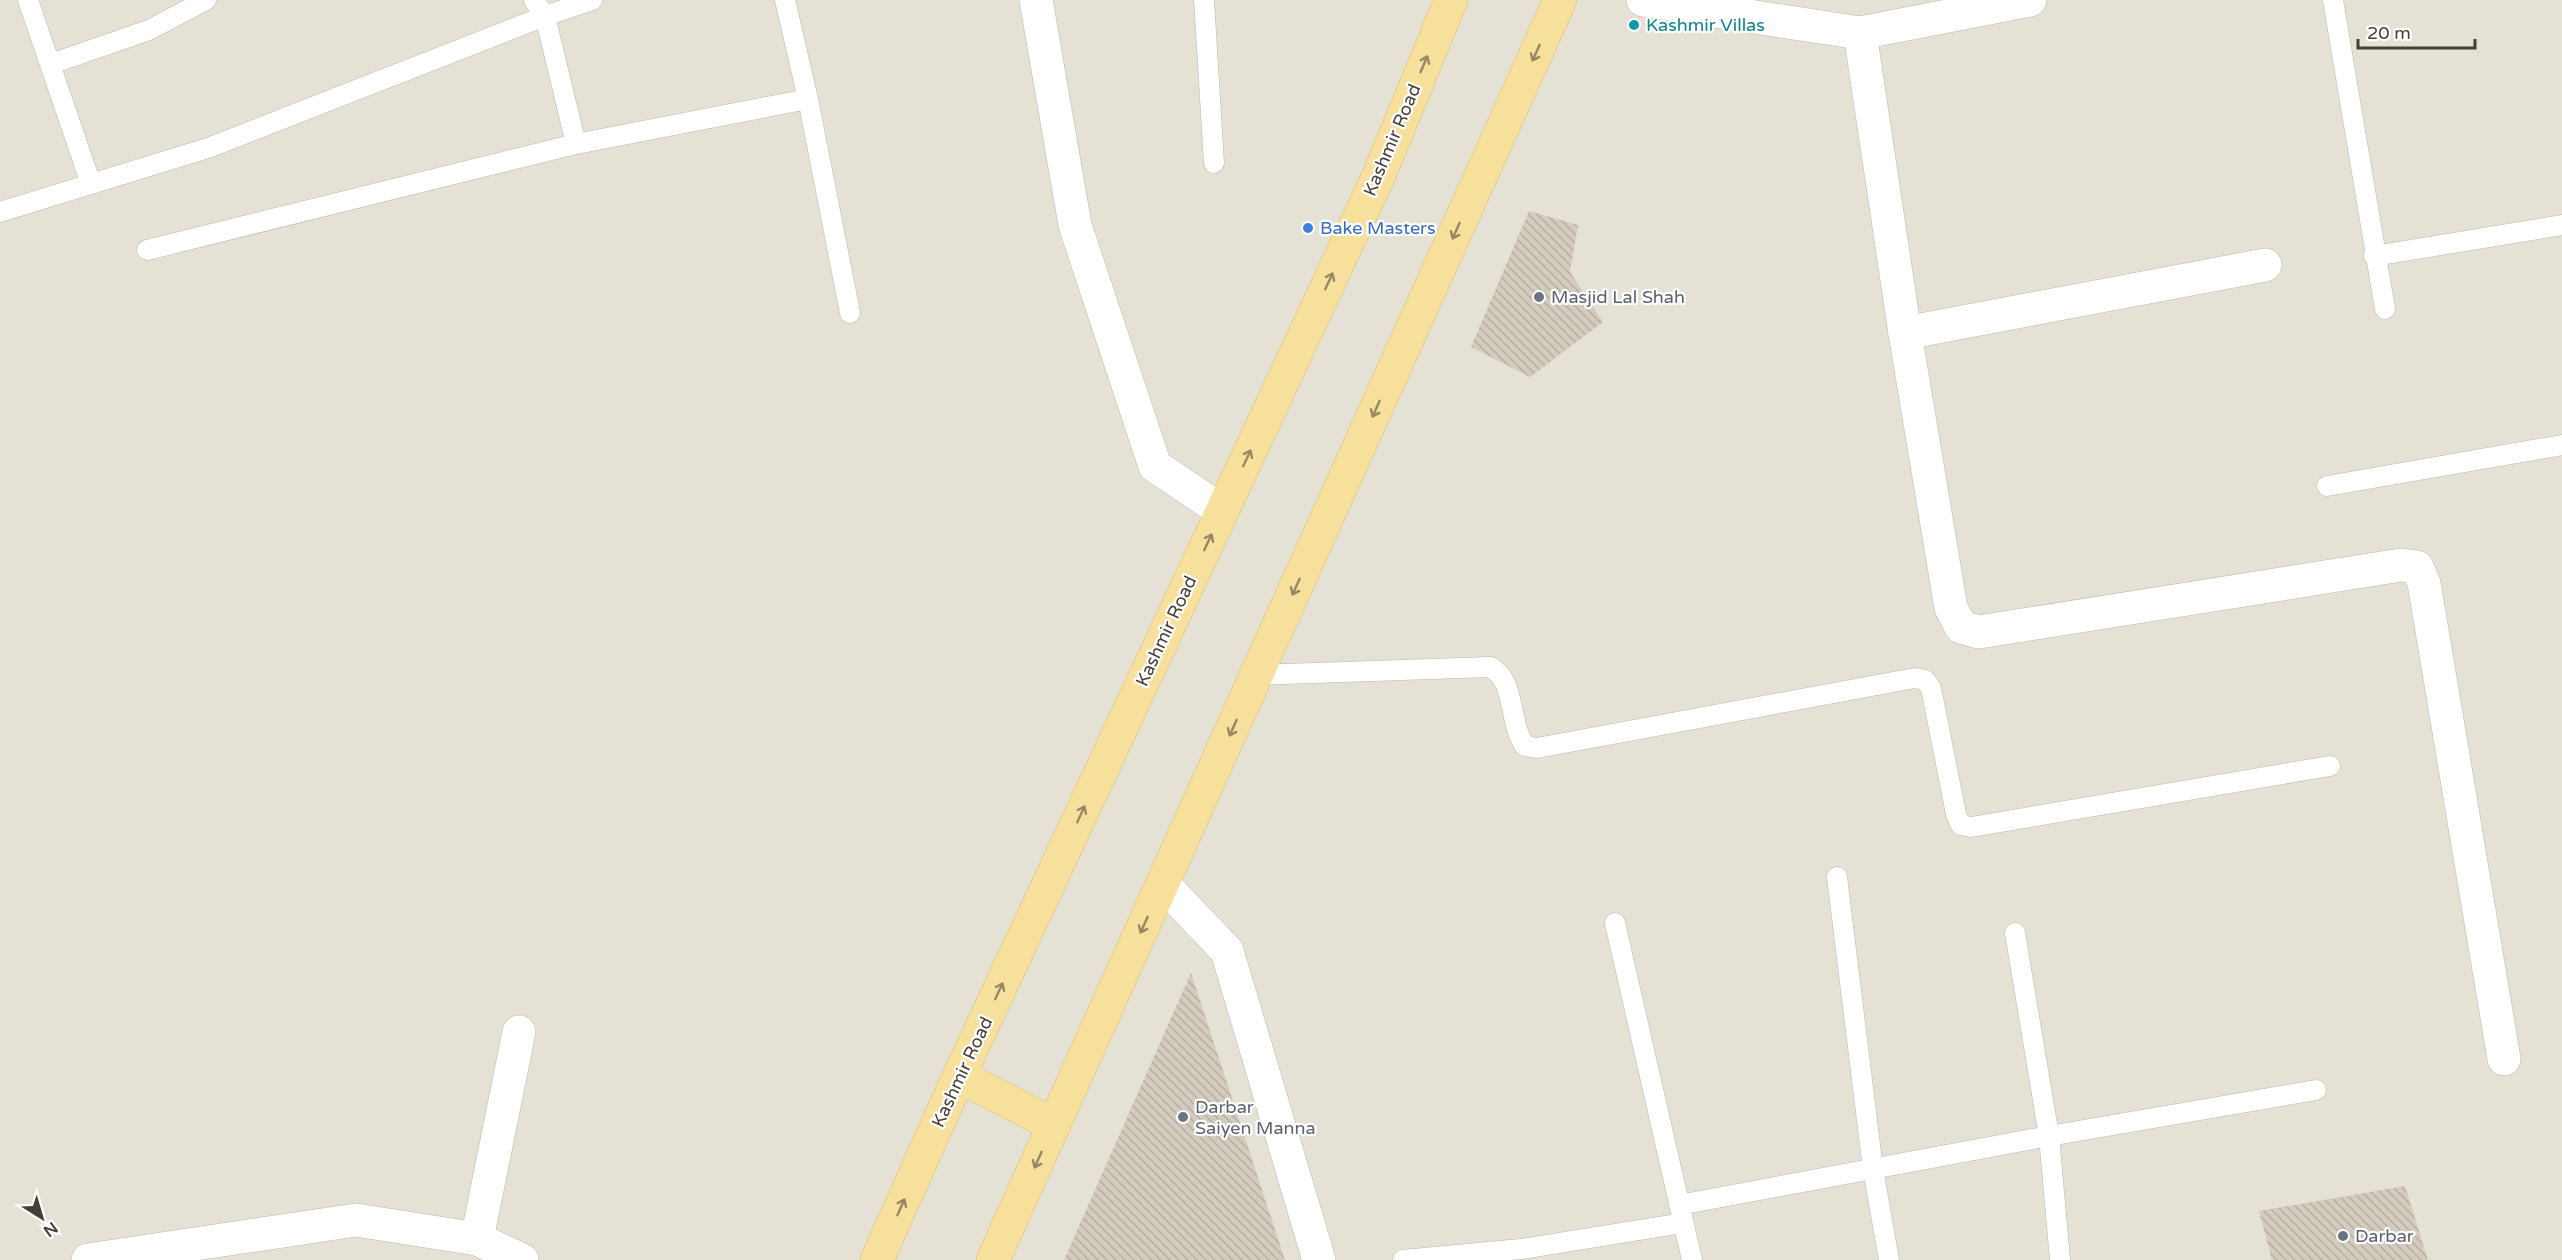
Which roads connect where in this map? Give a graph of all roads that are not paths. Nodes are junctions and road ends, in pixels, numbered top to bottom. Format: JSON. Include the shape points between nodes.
{"nodes":[{"id":1,"x":28,"y":0,"type":"edge"},
{"id":2,"x":206,"y":0,"type":"edge"},
{"id":3,"x":592,"y":0,"type":"edge"},
{"id":4,"x":785,"y":0,"type":"edge"},
{"id":5,"x":1036,"y":0,"type":"edge"},
{"id":6,"x":1204,"y":0,"type":"edge"},
{"id":7,"x":1451,"y":0,"type":"edge"},
{"id":8,"x":1560,"y":0,"type":"edge"},
{"id":9,"x":1643,"y":0,"type":"edge"},
{"id":10,"x":2030,"y":0,"type":"edge"},
{"id":11,"x":2333,"y":0,"type":"edge"},
{"id":12,"x":539,"y":8,"type":"edge"},
{"id":13,"x":1860,"y":33,"type":"junction"},
{"id":14,"x":51,"y":64,"type":"junction"},
{"id":15,"x":808,"y":99,"type":"junction"},
{"id":16,"x":576,"y":144,"type":"junction"},
{"id":17,"x":1214,"y":163,"type":"dead end"},
{"id":18,"x":92,"y":184,"type":"junction"},
{"id":19,"x":0,"y":212,"type":"edge"},
{"id":20,"x":2562,"y":225,"type":"edge"},
{"id":21,"x":147,"y":250,"type":"dead end"},
{"id":22,"x":2374,"y":256,"type":"junction"},
{"id":23,"x":2265,"y":266,"type":"dead end"},
{"id":24,"x":2385,"y":309,"type":"dead end"},
{"id":25,"x":850,"y":312,"type":"dead end"},
{"id":26,"x":1905,"y":333,"type":"junction"},
{"id":27,"x":2562,"y":445,"type":"edge"},
{"id":28,"x":2327,"y":486,"type":"dead end"},
{"id":29,"x":1222,"y":511,"type":"junction"},
{"id":30,"x":1257,"y":675,"type":"junction"},
{"id":31,"x":2330,"y":766,"type":"dead end"},
{"id":32,"x":1837,"y":877,"type":"dead end"},
{"id":33,"x":1163,"y":884,"type":"junction"},
{"id":34,"x":1615,"y":923,"type":"dead end"},
{"id":35,"x":2015,"y":933,"type":"dead end"},
{"id":36,"x":519,"y":1032,"type":"dead end"},
{"id":37,"x":2504,"y":1059,"type":"dead end"},
{"id":38,"x":959,"y":1076,"type":"junction"},
{"id":39,"x":2316,"y":1090,"type":"dead end"},
{"id":40,"x":1054,"y":1125,"type":"junction"},
{"id":41,"x":2049,"y":1136,"type":"junction"},
{"id":42,"x":1873,"y":1169,"type":"junction"},
{"id":43,"x":1681,"y":1214,"type":"junction"},
{"id":44,"x":477,"y":1239,"type":"junction"},
{"id":45,"x":88,"y":1260,"type":"edge"},
{"id":46,"x":522,"y":1260,"type":"edge"},
{"id":47,"x":877,"y":1260,"type":"edge"},
{"id":48,"x":993,"y":1260,"type":"edge"},
{"id":49,"x":1319,"y":1260,"type":"edge"},
{"id":50,"x":1403,"y":1260,"type":"edge"},
{"id":51,"x":1692,"y":1260,"type":"edge"},
{"id":52,"x":1889,"y":1260,"type":"edge"},
{"id":53,"x":2060,"y":1260,"type":"edge"}],
"edges":[{"from":1,"to":14,"type":"lane"},
{"from":2,"to":14,"type":"lane","via":[[149,30]]},
{"from":3,"to":12,"type":"lane"},
{"from":4,"to":15,"type":"lane"},
{"from":5,"to":29,"type":"street","via":[[1075,225],[1155,466]]},
{"from":6,"to":17,"type":"lane"},
{"from":29,"to":7,"type":"main road","name":"Kashmir Road","one_way":true,"via":[[1379,175]]},
{"from":8,"to":30,"type":"main road","one_way":true},
{"from":9,"to":13,"type":"street"},
{"from":10,"to":13,"type":"street"},
{"from":11,"to":22,"type":"lane"},
{"from":12,"to":16,"type":"lane"},
{"from":12,"to":18,"type":"lane","via":[[208,148]]},
{"from":13,"to":26,"type":"street"},
{"from":14,"to":18,"type":"lane"},
{"from":15,"to":16,"type":"lane"},
{"from":15,"to":25,"type":"lane"},
{"from":16,"to":21,"type":"lane"},
{"from":18,"to":19,"type":"lane"},
{"from":20,"to":22,"type":"lane"},
{"from":22,"to":24,"type":"lane"},
{"from":23,"to":26,"type":"street"},
{"from":26,"to":37,"type":"street","via":[[1951,608],[1961,627],[1979,632],[2402,565],[2417,567],[2424,583]]},
{"from":27,"to":28,"type":"lane"},
{"from":38,"to":29,"type":"main road","name":"Kashmir Road","one_way":true},
{"from":30,"to":31,"type":"lane","via":[[1490,667],[1500,672],[1506,684],[1518,736],[1525,746],[1537,748],[1915,678],[1924,680],[1931,688],[1956,814],[1961,825],[1971,827]]},
{"from":30,"to":33,"type":"main road","one_way":true},
{"from":32,"to":42,"type":"lane"},
{"from":33,"to":40,"type":"main road","one_way":true},
{"from":33,"to":49,"type":"street","via":[[1227,951]]},
{"from":34,"to":43,"type":"lane"},
{"from":35,"to":41,"type":"lane"},
{"from":36,"to":44,"type":"street"},
{"from":38,"to":40,"type":"main road"},
{"from":47,"to":38,"type":"main road","name":"Kashmir Road","one_way":true},
{"from":39,"to":41,"type":"lane"},
{"from":40,"to":48,"type":"main road","one_way":true},
{"from":41,"to":42,"type":"lane"},
{"from":41,"to":53,"type":"lane"},
{"from":42,"to":43,"type":"lane"},
{"from":42,"to":52,"type":"lane"},
{"from":43,"to":50,"type":"lane","via":[[1521,1249]]},
{"from":43,"to":51,"type":"lane"},
{"from":44,"to":45,"type":"street","via":[[356,1220]]},
{"from":44,"to":46,"type":"street"}]}
